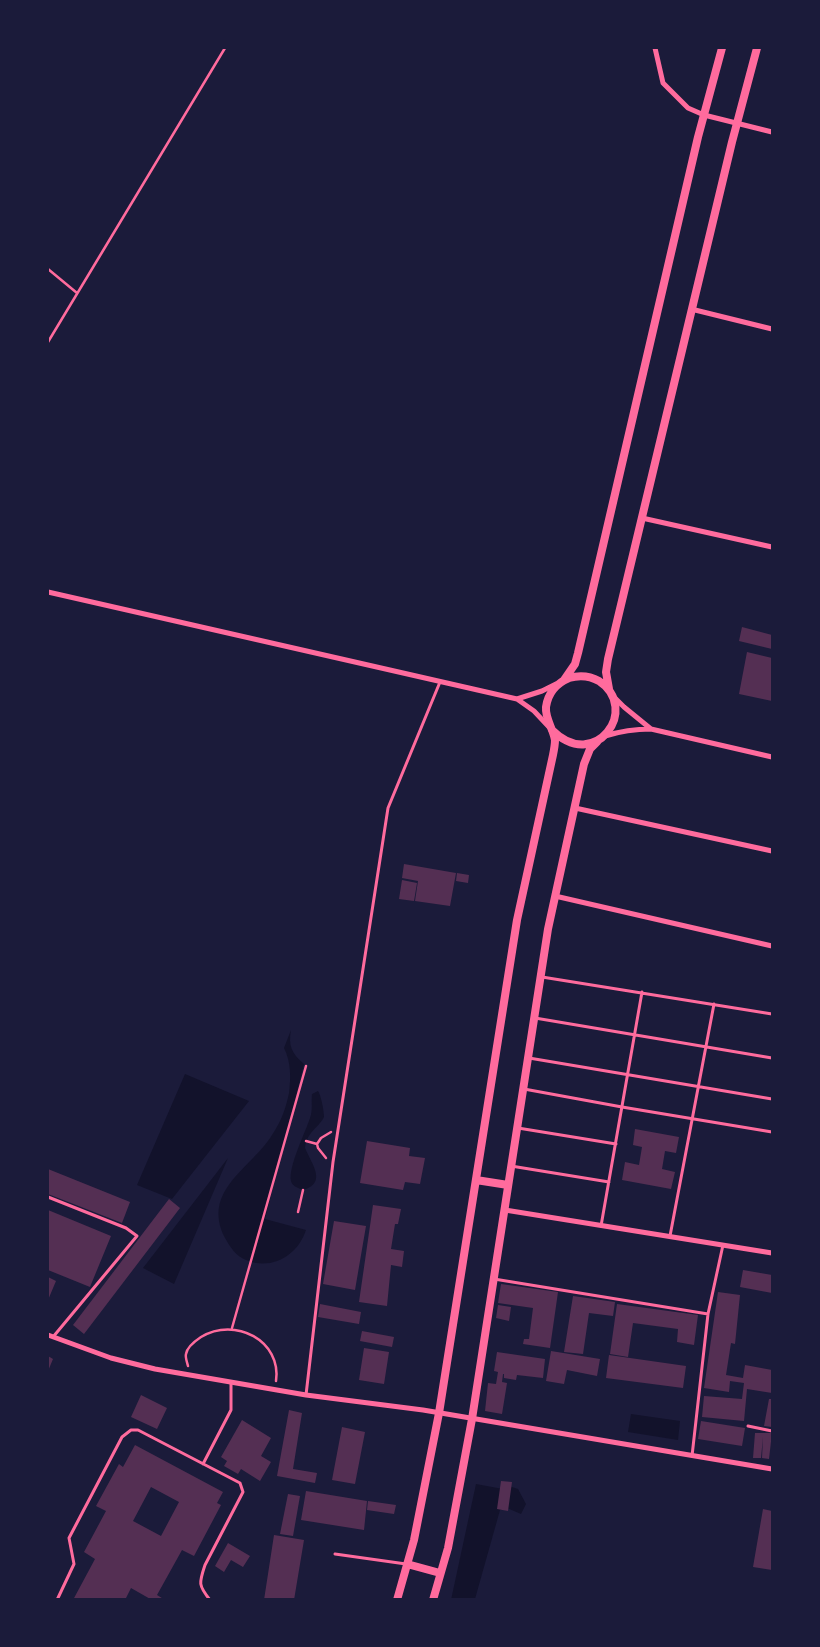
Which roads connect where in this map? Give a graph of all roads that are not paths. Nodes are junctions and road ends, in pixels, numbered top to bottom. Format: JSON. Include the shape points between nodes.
{"nodes":[{"id":1,"x":655,"y":48,"type":"edge"},
{"id":2,"x":722,"y":48,"type":"edge"},
{"id":3,"x":757,"y":48,"type":"edge"},
{"id":4,"x":704,"y":114,"type":"junction"},
{"id":5,"x":737,"y":123,"type":"junction"},
{"id":6,"x":772,"y":132,"type":"edge"},
{"id":7,"x":692,"y":309,"type":"junction"},
{"id":8,"x":772,"y":329,"type":"edge"},
{"id":9,"x":642,"y":518,"type":"junction"},
{"id":10,"x":772,"y":547,"type":"edge"},
{"id":11,"x":48,"y":592,"type":"edge"},
{"id":12,"x":564,"y":680,"type":"junction"},
{"id":13,"x":440,"y":682,"type":"junction"},
{"id":14,"x":611,"y":694,"type":"junction"},
{"id":15,"x":517,"y":699,"type":"junction"},
{"id":16,"x":652,"y":729,"type":"junction"},
{"id":17,"x":552,"y":730,"type":"junction"},
{"id":18,"x":602,"y":737,"type":"junction"},
{"id":19,"x":772,"y":757,"type":"edge"},
{"id":20,"x":575,"y":808,"type":"junction"},
{"id":21,"x":772,"y":851,"type":"edge"},
{"id":22,"x":555,"y":896,"type":"junction"},
{"id":23,"x":772,"y":946,"type":"edge"},
{"id":24,"x":541,"y":976,"type":"junction"},
{"id":25,"x":642,"y":992,"type":"junction"},
{"id":26,"x":714,"y":1004,"type":"junction"},
{"id":27,"x":772,"y":1014,"type":"edge"},
{"id":28,"x":534,"y":1018,"type":"junction"},
{"id":29,"x":635,"y":1035,"type":"junction"},
{"id":30,"x":706,"y":1047,"type":"junction"},
{"id":31,"x":528,"y":1058,"type":"junction"},
{"id":32,"x":772,"y":1058,"type":"edge"},
{"id":33,"x":628,"y":1075,"type":"junction"},
{"id":34,"x":698,"y":1087,"type":"junction"},
{"id":35,"x":523,"y":1089,"type":"junction"},
{"id":36,"x":772,"y":1099,"type":"edge"},
{"id":37,"x":622,"y":1108,"type":"junction"},
{"id":38,"x":692,"y":1119,"type":"junction"},
{"id":39,"x":517,"y":1128,"type":"junction"},
{"id":40,"x":772,"y":1132,"type":"edge"},
{"id":41,"x":616,"y":1144,"type":"junction"},
{"id":42,"x":511,"y":1166,"type":"junction"},
{"id":43,"x":476,"y":1180,"type":"junction"},
{"id":44,"x":609,"y":1182,"type":"junction"},
{"id":45,"x":508,"y":1185,"type":"junction"},
{"id":46,"x":48,"y":1197,"type":"edge"},
{"id":47,"x":504,"y":1210,"type":"junction"},
{"id":48,"x":601,"y":1226,"type":"junction"},
{"id":49,"x":670,"y":1237,"type":"junction"},
{"id":50,"x":723,"y":1245,"type":"junction"},
{"id":51,"x":772,"y":1253,"type":"edge"},
{"id":52,"x":494,"y":1279,"type":"junction"},
{"id":53,"x":708,"y":1314,"type":"junction"},
{"id":54,"x":50,"y":1336,"type":"edge"},
{"id":55,"x":231,"y":1383,"type":"junction"},
{"id":56,"x":306,"y":1394,"type":"junction"},
{"id":57,"x":439,"y":1413,"type":"junction"},
{"id":58,"x":472,"y":1419,"type":"junction"},
{"id":59,"x":748,"y":1426,"type":"dead end"},
{"id":60,"x":772,"y":1431,"type":"edge"},
{"id":61,"x":692,"y":1456,"type":"junction"},
{"id":62,"x":202,"y":1464,"type":"junction"},
{"id":63,"x":772,"y":1469,"type":"edge"},
{"id":64,"x":335,"y":1554,"type":"dead end"},
{"id":65,"x":407,"y":1564,"type":"junction"},
{"id":66,"x":440,"y":1573,"type":"junction"},
{"id":67,"x":57,"y":1600,"type":"edge"},
{"id":68,"x":210,"y":1600,"type":"edge"},
{"id":69,"x":397,"y":1600,"type":"edge"},
{"id":70,"x":433,"y":1600,"type":"edge"}],
"edges":[{"from":1,"to":4,"type":"street","via":[[663,83],[688,108]]},
{"from":2,"to":4,"type":"street"},
{"from":3,"to":5,"type":"street"},
{"from":4,"to":5,"type":"street"},
{"from":4,"to":12,"type":"street","via":[[578,653]]},
{"from":5,"to":6,"type":"street"},
{"from":5,"to":7,"type":"street"},
{"from":7,"to":8,"type":"street"},
{"from":7,"to":9,"type":"street"},
{"from":9,"to":10,"type":"street"},
{"from":9,"to":14,"type":"street","via":[[608,658],[606,672]]},
{"from":11,"to":13,"type":"street"},
{"from":12,"to":14,"type":"street","via":[[585,676],[604,685]]},
{"from":12,"to":15,"type":"street"},
{"from":12,"to":17,"type":"street","via":[[555,687],[546,707]]},
{"from":13,"to":15,"type":"street"},
{"from":13,"to":56,"type":"lane","via":[[388,808],[333,1162]]},
{"from":14,"to":16,"type":"street"},
{"from":14,"to":18,"type":"street","via":[[615,714],[612,726]]},
{"from":15,"to":17,"type":"street"},
{"from":16,"to":18,"type":"street","via":[[617,732]]},
{"from":16,"to":19,"type":"street"},
{"from":17,"to":18,"type":"street","via":[[572,744],[583,745]]},
{"from":17,"to":43,"type":"street","via":[[554,755],[517,920]]},
{"from":18,"to":20,"type":"street","via":[[590,749],[584,764]]},
{"from":20,"to":21,"type":"street"},
{"from":20,"to":22,"type":"street"},
{"from":22,"to":23,"type":"street"},
{"from":22,"to":24,"type":"street"},
{"from":24,"to":25,"type":"lane"},
{"from":24,"to":28,"type":"street"},
{"from":25,"to":26,"type":"lane"},
{"from":25,"to":29,"type":"lane"},
{"from":26,"to":27,"type":"lane"},
{"from":26,"to":30,"type":"lane"},
{"from":28,"to":29,"type":"lane"},
{"from":28,"to":31,"type":"street"},
{"from":29,"to":30,"type":"lane"},
{"from":29,"to":33,"type":"lane"},
{"from":30,"to":32,"type":"lane"},
{"from":30,"to":34,"type":"lane"},
{"from":31,"to":33,"type":"lane"},
{"from":31,"to":35,"type":"street"},
{"from":33,"to":34,"type":"lane"},
{"from":33,"to":37,"type":"lane"},
{"from":34,"to":36,"type":"lane"},
{"from":34,"to":38,"type":"lane"},
{"from":35,"to":37,"type":"lane"},
{"from":35,"to":39,"type":"street"},
{"from":37,"to":38,"type":"lane"},
{"from":37,"to":41,"type":"lane"},
{"from":38,"to":40,"type":"lane"},
{"from":38,"to":49,"type":"lane"},
{"from":39,"to":41,"type":"lane"},
{"from":39,"to":42,"type":"street"},
{"from":41,"to":44,"type":"lane"},
{"from":42,"to":44,"type":"lane"},
{"from":42,"to":45,"type":"street"},
{"from":43,"to":45,"type":"street"},
{"from":43,"to":57,"type":"street"},
{"from":44,"to":48,"type":"lane"},
{"from":45,"to":47,"type":"street"},
{"from":46,"to":54,"type":"lane","via":[[126,1228],[137,1236]]},
{"from":47,"to":48,"type":"street"},
{"from":47,"to":52,"type":"street"},
{"from":48,"to":49,"type":"street"},
{"from":49,"to":50,"type":"street"},
{"from":50,"to":51,"type":"street"},
{"from":50,"to":53,"type":"lane"},
{"from":52,"to":53,"type":"lane"},
{"from":52,"to":58,"type":"street"},
{"from":53,"to":61,"type":"lane"},
{"from":54,"to":55,"type":"street","via":[[111,1358]]},
{"from":55,"to":56,"type":"street"},
{"from":55,"to":62,"type":"lane","via":[[231,1410]]},
{"from":56,"to":57,"type":"street"},
{"from":57,"to":58,"type":"street"},
{"from":57,"to":65,"type":"street"},
{"from":58,"to":61,"type":"street"},
{"from":58,"to":66,"type":"street","via":[[448,1548]]},
{"from":59,"to":60,"type":"lane"},
{"from":61,"to":63,"type":"street"},
{"from":62,"to":67,"type":"lane","via":[[138,1430],[130,1430],[122,1437],[69,1538],[74,1564]]},
{"from":62,"to":68,"type":"lane","via":[[240,1484],[244,1492],[205,1565],[200,1585]]},
{"from":64,"to":65,"type":"lane"},
{"from":65,"to":66,"type":"street"},
{"from":65,"to":69,"type":"street"},
{"from":66,"to":70,"type":"street"}]}
